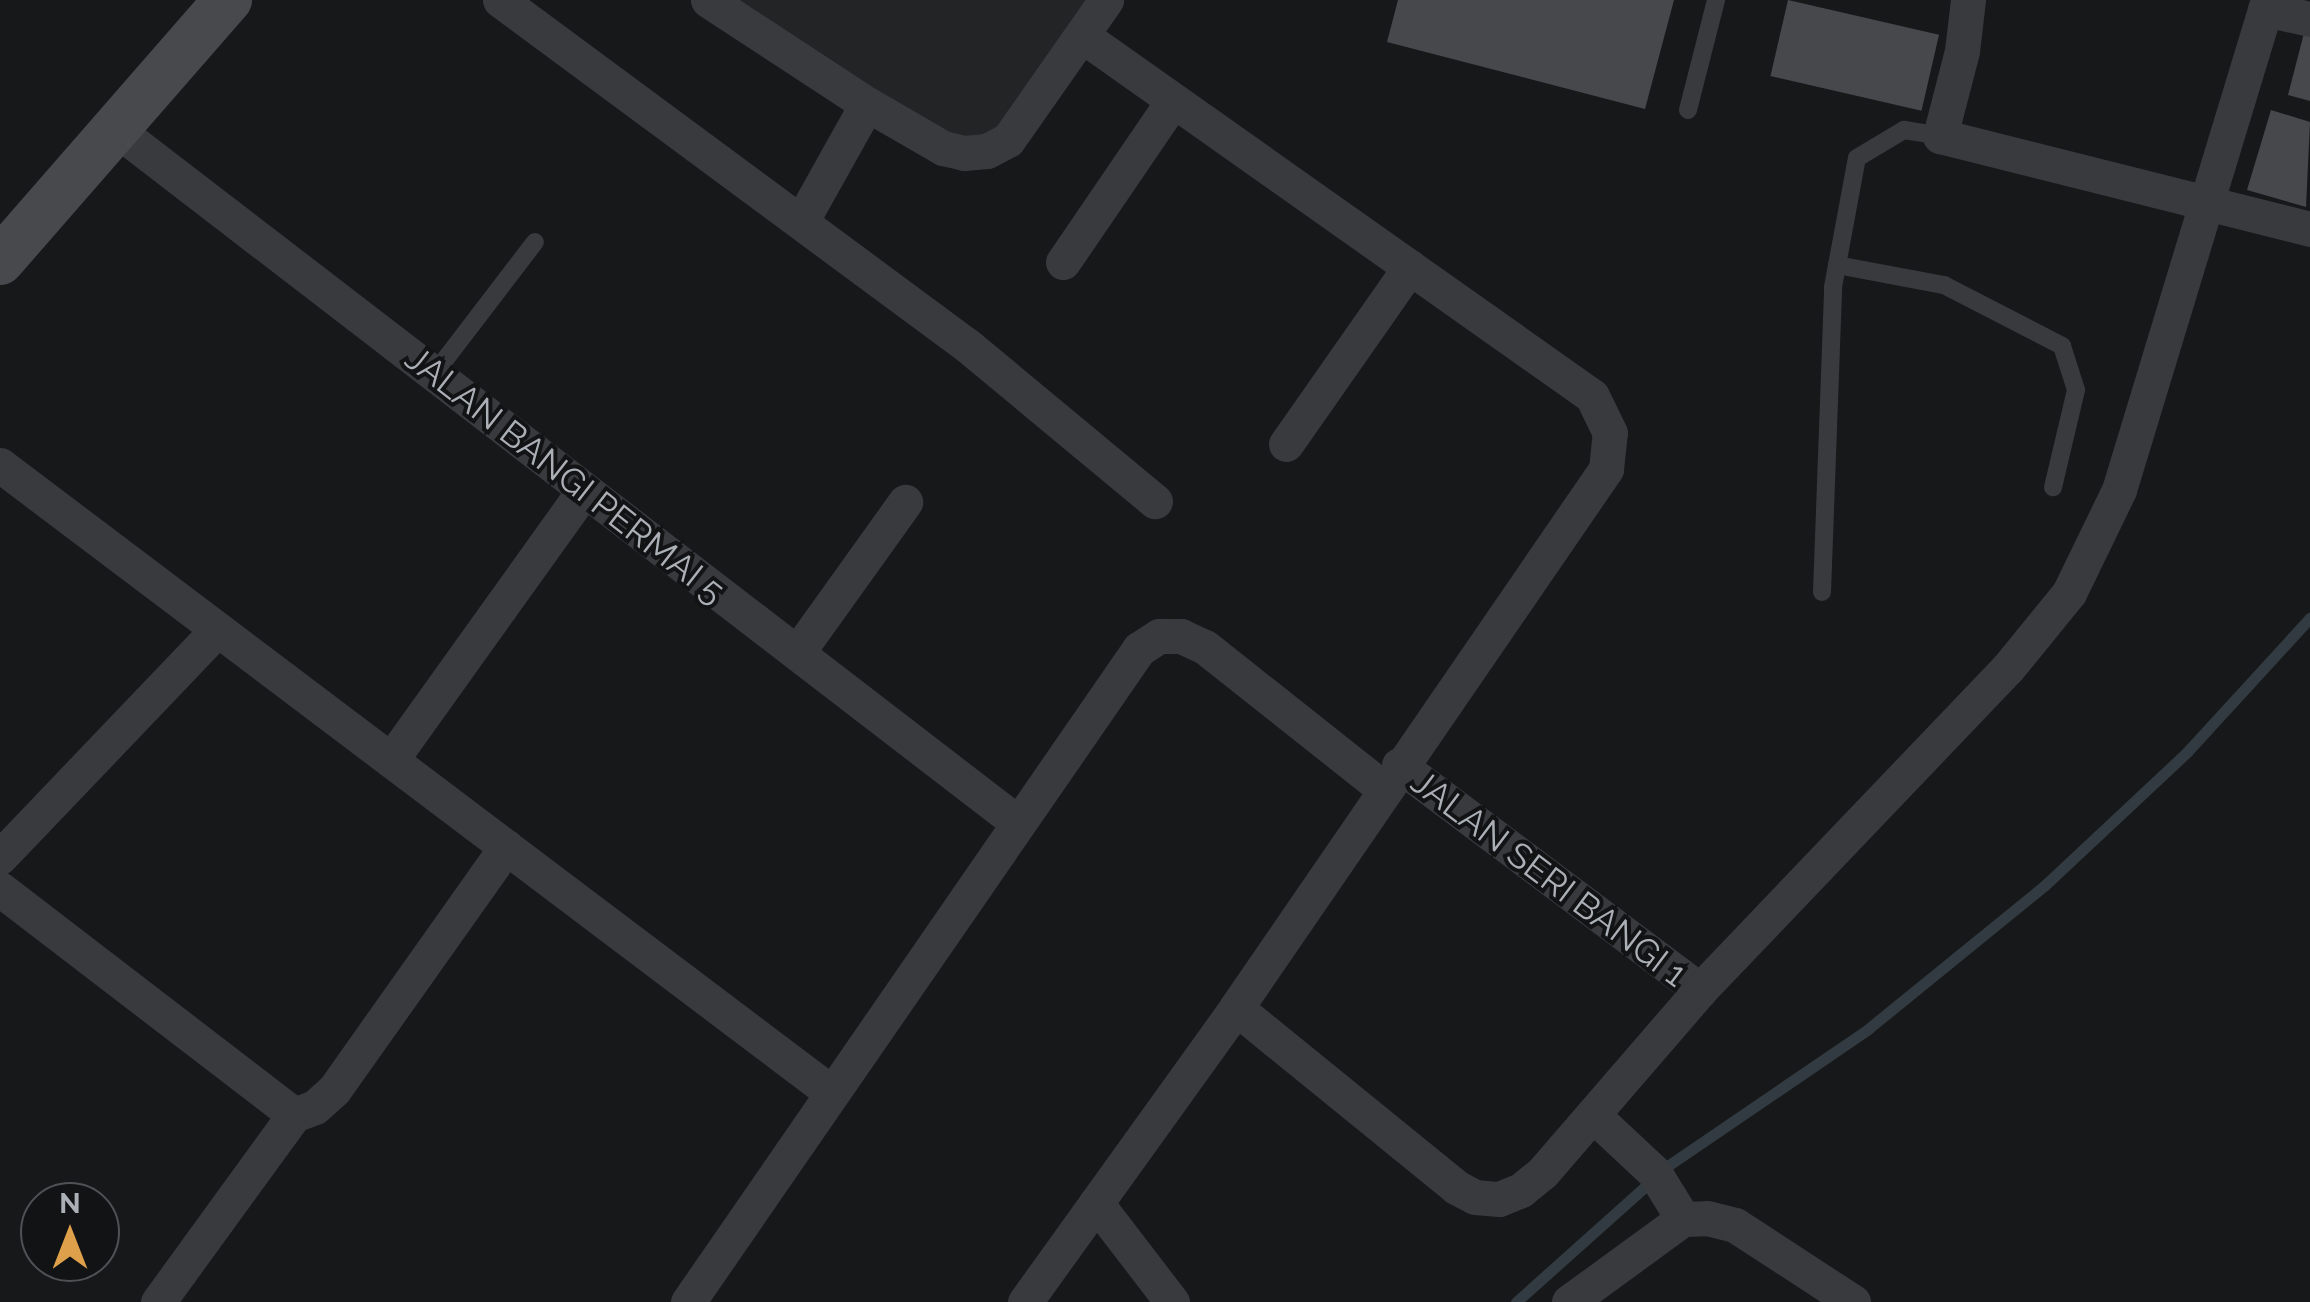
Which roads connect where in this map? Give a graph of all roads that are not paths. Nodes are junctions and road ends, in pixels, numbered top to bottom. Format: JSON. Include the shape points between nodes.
{"nodes":[{"id":1,"x":228,"y":0,"type":"edge"},
{"id":2,"x":500,"y":0,"type":"edge"},
{"id":3,"x":708,"y":0,"type":"edge"},
{"id":4,"x":1716,"y":0,"type":"edge"},
{"id":5,"x":1968,"y":0,"type":"edge"},
{"id":6,"x":2267,"y":4,"type":"edge"},
{"id":7,"x":1090,"y":13,"type":"edge"},
{"id":8,"x":2310,"y":19,"type":"edge"},
{"id":9,"x":1172,"y":102,"type":"junction"},
{"id":10,"x":867,"y":104,"type":"junction"},
{"id":11,"x":1688,"y":110,"type":"dead end"},
{"id":12,"x":112,"y":127,"type":"junction"},
{"id":13,"x":1940,"y":136,"type":"junction"},
{"id":14,"x":2204,"y":202,"type":"junction"},
{"id":15,"x":801,"y":222,"type":"junction"},
{"id":16,"x":2310,"y":229,"type":"edge"},
{"id":17,"x":535,"y":242,"type":"dead end"},
{"id":18,"x":0,"y":260,"type":"edge"},
{"id":19,"x":1063,"y":262,"type":"dead end"},
{"id":20,"x":1837,"y":265,"type":"junction"},
{"id":21,"x":1410,"y":267,"type":"junction"},
{"id":22,"x":434,"y":374,"type":"junction"},
{"id":23,"x":1286,"y":444,"type":"dead end"},
{"id":24,"x":0,"y":464,"type":"edge"},
{"id":25,"x":2053,"y":488,"type":"dead end"},
{"id":26,"x":584,"y":490,"type":"junction"},
{"id":27,"x":1155,"y":501,"type":"dead end"},
{"id":28,"x":906,"y":502,"type":"dead end"},
{"id":29,"x":1822,"y":592,"type":"dead end"},
{"id":30,"x":217,"y":630,"type":"junction"},
{"id":31,"x":797,"y":653,"type":"junction"},
{"id":32,"x":391,"y":760,"type":"junction"},
{"id":33,"x":1391,"y":777,"type":"junction"},
{"id":34,"x":1018,"y":823,"type":"junction"},
{"id":35,"x":506,"y":847,"type":"junction"},
{"id":36,"x":0,"y":857,"type":"edge"},
{"id":37,"x":0,"y":889,"type":"edge"},
{"id":38,"x":1700,"y":990,"type":"junction"},
{"id":39,"x":1236,"y":1008,"type":"junction"},
{"id":40,"x":832,"y":1093,"type":"junction"},
{"id":41,"x":294,"y":1115,"type":"junction"},
{"id":42,"x":1594,"y":1116,"type":"junction"},
{"id":43,"x":1667,"y":1193,"type":"junction"},
{"id":44,"x":1096,"y":1202,"type":"junction"},
{"id":45,"x":158,"y":1302,"type":"edge"},
{"id":46,"x":688,"y":1302,"type":"edge"},
{"id":47,"x":1025,"y":1302,"type":"edge"},
{"id":48,"x":1172,"y":1302,"type":"edge"},
{"id":49,"x":1568,"y":1302,"type":"edge"},
{"id":50,"x":1853,"y":1302,"type":"edge"}],
"edges":[{"from":1,"to":12,"type":"street"},
{"from":2,"to":15,"type":"street"},
{"from":3,"to":10,"type":"street"},
{"from":4,"to":11,"type":"lane"},
{"from":5,"to":13,"type":"street"},
{"from":6,"to":8,"type":"street"},
{"from":6,"to":14,"type":"street"},
{"from":7,"to":9,"type":"street"},
{"from":7,"to":10,"type":"street","via":[[1008,140],[987,150],[943,148]]},
{"from":9,"to":19,"type":"street"},
{"from":9,"to":21,"type":"street"},
{"from":10,"to":15,"type":"street"},
{"from":12,"to":18,"type":"street"},
{"from":12,"to":22,"type":"street","name":"JALAN BANGI PERMAI 5"},
{"from":13,"to":14,"type":"street"},
{"from":13,"to":20,"type":"lane","via":[[1904,130],[1857,158]]},
{"from":14,"to":16,"type":"street"},
{"from":14,"to":38,"type":"street","via":[[2119,490],[2068,593],[2007,669]]},
{"from":15,"to":27,"type":"street","via":[[968,346]]},
{"from":17,"to":22,"type":"lane"},
{"from":20,"to":25,"type":"lane","via":[[1944,285],[2062,346],[2076,390]]},
{"from":20,"to":29,"type":"lane"},
{"from":21,"to":23,"type":"street"},
{"from":21,"to":33,"type":"street","via":[[1592,396],[1610,432],[1606,469]]},
{"from":22,"to":26,"type":"street","name":"JALAN BANGI PERMAI 5"},
{"from":24,"to":30,"type":"street"},
{"from":26,"to":31,"type":"street","name":"JALAN BANGI PERMAI 5"},
{"from":26,"to":32,"type":"street"},
{"from":28,"to":31,"type":"street"},
{"from":30,"to":32,"type":"street"},
{"from":30,"to":36,"type":"street"},
{"from":31,"to":34,"type":"street","name":"JALAN BANGI PERMAI 5"},
{"from":32,"to":35,"type":"street"},
{"from":33,"to":34,"type":"street","name":"JALAN SERI BANGI 1","via":[[1205,647],[1159,636],[1139,649]]},
{"from":33,"to":38,"type":"street","name":"JALAN SERI BANGI 1"},
{"from":33,"to":39,"type":"street"},
{"from":34,"to":40,"type":"street","name":"JALAN SERI BANGI 1"},
{"from":35,"to":40,"type":"street"},
{"from":35,"to":41,"type":"street","via":[[334,1090]]},
{"from":37,"to":41,"type":"street"},
{"from":38,"to":42,"type":"street"},
{"from":39,"to":42,"type":"street","via":[[1475,1196],[1499,1199],[1521,1190]]},
{"from":39,"to":44,"type":"street"},
{"from":40,"to":46,"type":"street","name":"JALAN SERI BANGI 1"},
{"from":41,"to":45,"type":"street"},
{"from":42,"to":43,"type":"street"},
{"from":43,"to":49,"type":"street"},
{"from":43,"to":50,"type":"street","via":[[1707,1218],[1735,1226]]},
{"from":44,"to":47,"type":"street"},
{"from":44,"to":48,"type":"street"}]}
